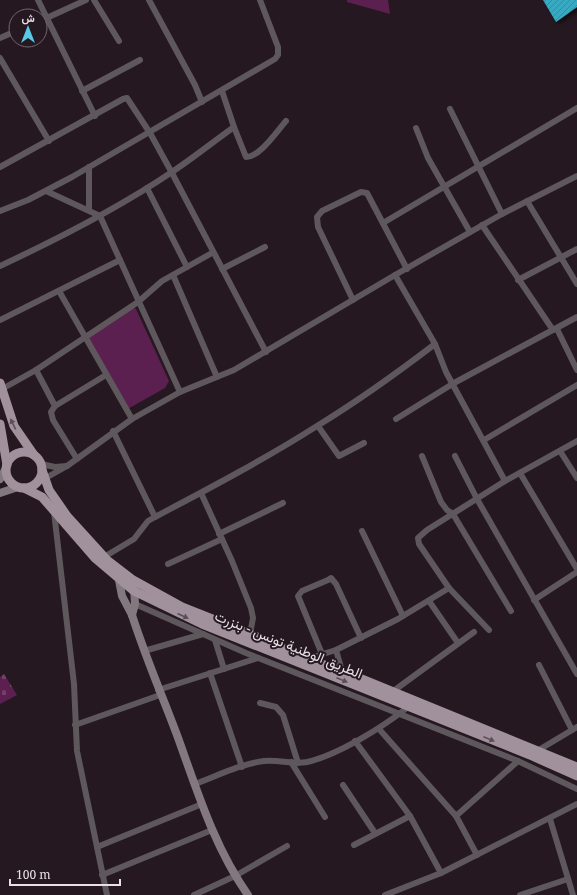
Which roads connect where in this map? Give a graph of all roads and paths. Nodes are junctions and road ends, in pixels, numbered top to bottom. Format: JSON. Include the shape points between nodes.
{"nodes":[{"id":1,"x":84,"y":0,"type":"edge"},
{"id":2,"x":94,"y":0,"type":"edge"},
{"id":3,"x":149,"y":0,"type":"edge"},
{"id":4,"x":260,"y":0,"type":"edge"},
{"id":5,"x":48,"y":18,"type":"joint"},
{"id":6,"x":119,"y":41,"type":"dead end"},
{"id":7,"x":0,"y":58,"type":"edge"},
{"id":8,"x":140,"y":60,"type":"dead end"},
{"id":9,"x":82,"y":91,"type":"junction"},
{"id":10,"x":222,"y":91,"type":"junction"},
{"id":11,"x":202,"y":102,"type":"junction"},
{"id":12,"x":577,"y":108,"type":"edge"},
{"id":13,"x":450,"y":109,"type":"dead end"},
{"id":14,"x":95,"y":116,"type":"junction"},
{"id":15,"x":286,"y":121,"type":"dead end"},
{"id":16,"x":234,"y":127,"type":"junction"},
{"id":17,"x":416,"y":128,"type":"dead end"},
{"id":18,"x":150,"y":132,"type":"junction"},
{"id":19,"x":49,"y":141,"type":"junction"},
{"id":20,"x":478,"y":166,"type":"junction"},
{"id":21,"x":0,"y":167,"type":"edge"},
{"id":22,"x":89,"y":167,"type":"junction"},
{"id":23,"x":172,"y":173,"type":"junction"},
{"id":24,"x":577,"y":176,"type":"edge"},
{"id":25,"x":444,"y":186,"type":"junction"},
{"id":26,"x":147,"y":188,"type":"junction"},
{"id":27,"x":46,"y":191,"type":"junction"},
{"id":28,"x":527,"y":201,"type":"junction"},
{"id":29,"x":89,"y":210,"type":"junction"},
{"id":30,"x":0,"y":211,"type":"edge"},
{"id":31,"x":502,"y":214,"type":"junction"},
{"id":32,"x":100,"y":216,"type":"junction"},
{"id":33,"x":383,"y":223,"type":"junction"},
{"id":34,"x":482,"y":225,"type":"junction"},
{"id":35,"x":470,"y":232,"type":"junction"},
{"id":36,"x":265,"y":247,"type":"dead end"},
{"id":37,"x":577,"y":249,"type":"edge"},
{"id":38,"x":212,"y":253,"type":"junction"},
{"id":39,"x":560,"y":257,"type":"junction"},
{"id":40,"x":120,"y":260,"type":"junction"},
{"id":41,"x":0,"y":266,"type":"edge"},
{"id":42,"x":187,"y":267,"type":"junction"},
{"id":43,"x":407,"y":268,"type":"junction"},
{"id":44,"x":222,"y":269,"type":"junction"},
{"id":45,"x":173,"y":275,"type":"junction"},
{"id":46,"x":395,"y":275,"type":"junction"},
{"id":47,"x":518,"y":280,"type":"junction"},
{"id":48,"x":577,"y":284,"type":"edge"},
{"id":49,"x":59,"y":291,"type":"junction"},
{"id":50,"x":353,"y":300,"type":"junction"},
{"id":51,"x":138,"y":302,"type":"junction"},
{"id":52,"x":577,"y":317,"type":"edge"},
{"id":53,"x":0,"y":320,"type":"edge"},
{"id":54,"x":555,"y":330,"type":"junction"},
{"id":55,"x":84,"y":337,"type":"junction"},
{"id":56,"x":435,"y":344,"type":"junction"},
{"id":57,"x":266,"y":352,"type":"junction"},
{"id":58,"x":36,"y":370,"type":"junction"},
{"id":59,"x":577,"y":370,"type":"edge"},
{"id":60,"x":106,"y":375,"type":"junction"},
{"id":61,"x":217,"y":377,"type":"junction"},
{"id":62,"x":454,"y":384,"type":"junction"},
{"id":63,"x":577,"y":385,"type":"edge"},
{"id":64,"x":1,"y":386,"type":"edge"},
{"id":65,"x":180,"y":392,"type":"junction"},
{"id":66,"x":55,"y":406,"type":"junction"},
{"id":67,"x":132,"y":419,"type":"junction"},
{"id":68,"x":396,"y":419,"type":"dead end"},
{"id":69,"x":0,"y":424,"type":"edge"},
{"id":70,"x":318,"y":426,"type":"junction"},
{"id":71,"x":113,"y":431,"type":"junction"},
{"id":72,"x":484,"y":440,"type":"junction"},
{"id":73,"x":577,"y":441,"type":"edge"},
{"id":74,"x":364,"y":443,"type":"dead end"},
{"id":75,"x":560,"y":451,"type":"junction"},
{"id":76,"x":35,"y":456,"type":"junction"},
{"id":77,"x":422,"y":456,"type":"dead end"},
{"id":78,"x":456,"y":456,"type":"dead end"},
{"id":79,"x":76,"y":459,"type":"junction"},
{"id":80,"x":6,"y":466,"type":"junction"},
{"id":81,"x":67,"y":466,"type":"junction"},
{"id":82,"x":42,"y":471,"type":"junction"},
{"id":83,"x":520,"y":473,"type":"junction"},
{"id":84,"x":577,"y":478,"type":"edge"},
{"id":85,"x":0,"y":479,"type":"edge"},
{"id":86,"x":505,"y":481,"type":"junction"},
{"id":87,"x":21,"y":488,"type":"junction"},
{"id":88,"x":0,"y":493,"type":"edge"},
{"id":89,"x":201,"y":493,"type":"junction"},
{"id":90,"x":477,"y":499,"type":"junction"},
{"id":91,"x":283,"y":503,"type":"dead end"},
{"id":92,"x":54,"y":510,"type":"junction"},
{"id":93,"x":453,"y":514,"type":"junction"},
{"id":94,"x":155,"y":517,"type":"junction"},
{"id":95,"x":362,"y":531,"type":"dead end"},
{"id":96,"x":221,"y":537,"type":"junction"},
{"id":97,"x":104,"y":556,"type":"junction"},
{"id":98,"x":168,"y":564,"type":"dead end"},
{"id":99,"x":117,"y":567,"type":"junction"},
{"id":100,"x":577,"y":569,"type":"edge"},
{"id":101,"x":577,"y":572,"type":"edge"},
{"id":102,"x":118,"y":578,"type":"junction"},
{"id":103,"x":134,"y":580,"type":"junction"},
{"id":104,"x":449,"y":588,"type":"junction"},
{"id":105,"x":134,"y":591,"type":"junction"},
{"id":106,"x":534,"y":600,"type":"junction"},
{"id":107,"x":429,"y":601,"type":"junction"},
{"id":108,"x":135,"y":604,"type":"junction"},
{"id":109,"x":511,"y":611,"type":"dead end"},
{"id":110,"x":132,"y":616,"type":"junction"},
{"id":111,"x":402,"y":616,"type":"junction"},
{"id":112,"x":489,"y":630,"type":"dead end"},
{"id":113,"x":474,"y":632,"type":"dead end"},
{"id":114,"x":203,"y":634,"type":"junction"},
{"id":115,"x":250,"y":634,"type":"junction"},
{"id":116,"x":361,"y":638,"type":"junction"},
{"id":117,"x":215,"y":640,"type":"junction"},
{"id":118,"x":458,"y":643,"type":"junction"},
{"id":119,"x":336,"y":650,"type":"junction"},
{"id":120,"x":144,"y":652,"type":"junction"},
{"id":121,"x":322,"y":654,"type":"junction"},
{"id":122,"x":258,"y":658,"type":"junction"},
{"id":123,"x":307,"y":659,"type":"junction"},
{"id":124,"x":539,"y":665,"type":"dead end"},
{"id":125,"x":224,"y":669,"type":"junction"},
{"id":126,"x":342,"y":671,"type":"junction"},
{"id":127,"x":210,"y":673,"type":"junction"},
{"id":128,"x":577,"y":674,"type":"edge"},
{"id":129,"x":363,"y":684,"type":"junction"},
{"id":130,"x":159,"y":692,"type":"junction"},
{"id":131,"x":392,"y":692,"type":"junction"},
{"id":132,"x":260,"y":703,"type":"dead end"},
{"id":133,"x":408,"y":707,"type":"junction"},
{"id":134,"x":398,"y":714,"type":"junction"},
{"id":135,"x":75,"y":725,"type":"junction"},
{"id":136,"x":575,"y":728,"type":"edge"},
{"id":137,"x":379,"y":729,"type":"junction"},
{"id":138,"x":355,"y":741,"type":"junction"},
{"id":139,"x":539,"y":750,"type":"junction"},
{"id":140,"x":530,"y":755,"type":"junction"},
{"id":141,"x":518,"y":761,"type":"junction"},
{"id":142,"x":291,"y":762,"type":"junction"},
{"id":143,"x":298,"y":762,"type":"junction"},
{"id":144,"x":242,"y":766,"type":"junction"},
{"id":145,"x":577,"y":767,"type":"edge"},
{"id":146,"x":577,"y":776,"type":"edge"},
{"id":147,"x":195,"y":784,"type":"junction"},
{"id":148,"x":343,"y":785,"type":"dead end"},
{"id":149,"x":577,"y":789,"type":"edge"},
{"id":150,"x":202,"y":804,"type":"junction"},
{"id":151,"x":577,"y":804,"type":"edge"},
{"id":152,"x":410,"y":816,"type":"junction"},
{"id":153,"x":456,"y":816,"type":"junction"},
{"id":154,"x":326,"y":817,"type":"dead end"},
{"id":155,"x":550,"y":819,"type":"junction"},
{"id":156,"x":212,"y":830,"type":"junction"},
{"id":157,"x":375,"y":833,"type":"junction"},
{"id":158,"x":354,"y":845,"type":"dead end"},
{"id":159,"x":287,"y":846,"type":"dead end"},
{"id":160,"x":97,"y":847,"type":"junction"},
{"id":161,"x":477,"y":855,"type":"junction"},
{"id":162,"x":441,"y":873,"type":"junction"},
{"id":163,"x":102,"y":875,"type":"junction"},
{"id":164,"x":235,"y":876,"type":"junction"},
{"id":165,"x":568,"y":879,"type":"junction"},
{"id":166,"x":107,"y":895,"type":"edge"},
{"id":167,"x":194,"y":895,"type":"edge"},
{"id":168,"x":248,"y":895,"type":"edge"},
{"id":169,"x":386,"y":895,"type":"edge"},
{"id":170,"x":520,"y":895,"type":"edge"},
{"id":171,"x":573,"y":895,"type":"edge"}],
"edges":[{"from":1,"to":5,"type":"street"},
{"from":2,"to":6,"type":"street"},
{"from":3,"to":11,"type":"street","via":[[195,84]]},
{"from":4,"to":10,"type":"street","via":[[278,47],[278,55]]},
{"from":5,"to":9,"type":"street"},
{"from":7,"to":19,"type":"street"},
{"from":8,"to":9,"type":"street"},
{"from":9,"to":14,"type":"street"},
{"from":10,"to":11,"type":"street"},
{"from":10,"to":16,"type":"street"},
{"from":11,"to":18,"type":"street"},
{"from":12,"to":20,"type":"street"},
{"from":13,"to":20,"type":"street"},
{"from":14,"to":18,"type":"street","via":[[127,98]]},
{"from":14,"to":19,"type":"street"},
{"from":15,"to":16,"type":"street","via":[[262,148],[249,157],[245,155]]},
{"from":16,"to":23,"type":"street"},
{"from":17,"to":25,"type":"street","via":[[428,158]]},
{"from":18,"to":22,"type":"street"},
{"from":18,"to":23,"type":"street"},
{"from":19,"to":21,"type":"street"},
{"from":20,"to":25,"type":"street"},
{"from":20,"to":31,"type":"street"},
{"from":22,"to":27,"type":"street"},
{"from":22,"to":29,"type":"street"},
{"from":23,"to":26,"type":"street"},
{"from":23,"to":38,"type":"street"},
{"from":24,"to":28,"type":"street"},
{"from":25,"to":33,"type":"street"},
{"from":25,"to":35,"type":"street"},
{"from":26,"to":32,"type":"street"},
{"from":26,"to":42,"type":"street"},
{"from":27,"to":29,"type":"street"},
{"from":27,"to":30,"type":"street"},
{"from":28,"to":31,"type":"street"},
{"from":28,"to":39,"type":"street"},
{"from":29,"to":32,"type":"street"},
{"from":31,"to":34,"type":"street"},
{"from":32,"to":40,"type":"street"},
{"from":32,"to":41,"type":"street"},
{"from":33,"to":43,"type":"street"},
{"from":33,"to":50,"type":"street","via":[[370,196],[364,192],[322,210],[317,217],[318,227]]},
{"from":34,"to":35,"type":"street"},
{"from":34,"to":47,"type":"street"},
{"from":35,"to":43,"type":"street"},
{"from":36,"to":44,"type":"street"},
{"from":37,"to":39,"type":"street"},
{"from":38,"to":42,"type":"street"},
{"from":38,"to":44,"type":"street"},
{"from":39,"to":47,"type":"street"},
{"from":39,"to":48,"type":"street"},
{"from":40,"to":49,"type":"street"},
{"from":40,"to":51,"type":"street"},
{"from":42,"to":45,"type":"street"},
{"from":43,"to":46,"type":"street"},
{"from":44,"to":57,"type":"street"},
{"from":45,"to":51,"type":"street"},
{"from":45,"to":61,"type":"street"},
{"from":46,"to":50,"type":"street"},
{"from":46,"to":56,"type":"street"},
{"from":47,"to":54,"type":"street"},
{"from":49,"to":53,"type":"street"},
{"from":49,"to":55,"type":"street"},
{"from":50,"to":57,"type":"street"},
{"from":51,"to":55,"type":"street"},
{"from":51,"to":65,"type":"street"},
{"from":52,"to":54,"type":"street"},
{"from":54,"to":59,"type":"street"},
{"from":54,"to":62,"type":"street"},
{"from":55,"to":58,"type":"street"},
{"from":55,"to":60,"type":"street"},
{"from":56,"to":62,"type":"street"},
{"from":56,"to":70,"type":"street"},
{"from":57,"to":61,"type":"street"},
{"from":58,"to":64,"type":"street"},
{"from":58,"to":66,"type":"street"},
{"from":60,"to":66,"type":"street"},
{"from":60,"to":67,"type":"street"},
{"from":61,"to":65,"type":"street"},
{"from":62,"to":68,"type":"street"},
{"from":62,"to":72,"type":"street"},
{"from":63,"to":72,"type":"street"},
{"from":76,"to":64,"type":"main road","one_way":true,"via":[[14,426]]},
{"from":65,"to":67,"type":"street"},
{"from":66,"to":79,"type":"street","via":[[51,412],[52,418]]},
{"from":67,"to":71,"type":"street"},
{"from":69,"to":80,"type":"main road"},
{"from":70,"to":74,"type":"street","via":[[339,456]]},
{"from":70,"to":89,"type":"street"},
{"from":71,"to":79,"type":"street"},
{"from":71,"to":94,"type":"street"},
{"from":72,"to":86,"type":"street"},
{"from":73,"to":75,"type":"street"},
{"from":75,"to":83,"type":"street"},
{"from":75,"to":84,"type":"street"},
{"from":76,"to":80,"type":"main road","via":[[30,453],[19,453],[9,459]]},
{"from":76,"to":82,"type":"main road"},
{"from":77,"to":93,"type":"street","via":[[441,502]]},
{"from":78,"to":90,"type":"street"},
{"from":79,"to":81,"type":"street"},
{"from":80,"to":85,"type":"street"},
{"from":80,"to":87,"type":"main road","via":[[8,480]]},
{"from":81,"to":82,"type":"street"},
{"from":81,"to":82,"type":"street"},
{"from":82,"to":87,"type":"main road","via":[[35,484]]},
{"from":82,"to":97,"type":"main road","name":"الطريق الوطنية تونس - بنزرت","via":[[56,501]]},
{"from":83,"to":86,"type":"street"},
{"from":83,"to":100,"type":"street"},
{"from":86,"to":90,"type":"street"},
{"from":87,"to":88,"type":"street"},
{"from":87,"to":92,"type":"main road","name":"الطريق الوطنية تونس - بنزرت","via":[[42,497]]},
{"from":89,"to":94,"type":"street"},
{"from":89,"to":96,"type":"street"},
{"from":90,"to":93,"type":"street"},
{"from":90,"to":106,"type":"street"},
{"from":91,"to":96,"type":"street"},
{"from":92,"to":102,"type":"main road","name":"الطريق الوطنية تونس - بنزرت","via":[[95,558]]},
{"from":92,"to":135,"type":"street","via":[[74,684]]},
{"from":93,"to":104,"type":"street","via":[[418,538],[419,544]]},
{"from":93,"to":109,"type":"street"},
{"from":94,"to":97,"type":"street","via":[[148,521],[134,539]]},
{"from":95,"to":111,"type":"street"},
{"from":96,"to":98,"type":"street"},
{"from":96,"to":115,"type":"street","via":[[252,613]]},
{"from":97,"to":99,"type":"main road","name":"الطريق الوطنية تونس - بنزرت"},
{"from":99,"to":102,"type":"street"},
{"from":99,"to":103,"type":"main road","name":"الطريق الوطنية تونس - بنزرت"},
{"from":101,"to":106,"type":"street"},
{"from":102,"to":105,"type":"main road","name":"الطريق الوطنية تونس - بنزرت"},
{"from":102,"to":110,"type":"street","via":[[122,596]]},
{"from":103,"to":105,"type":"street"},
{"from":103,"to":115,"type":"main road","name":"الطريق الوطنية تونس - بنزرت","via":[[182,607]]},
{"from":104,"to":107,"type":"street"},
{"from":104,"to":112,"type":"street"},
{"from":105,"to":108,"type":"street"},
{"from":105,"to":129,"type":"main road","name":"الطريق الوطنية تونس - بنزرت","one_way":true,"via":[[202,624]]},
{"from":106,"to":128,"type":"street"},
{"from":107,"to":111,"type":"street"},
{"from":107,"to":118,"type":"street"},
{"from":108,"to":110,"type":"street"},
{"from":108,"to":114,"type":"street"},
{"from":110,"to":120,"type":"street"},
{"from":111,"to":116,"type":"street"},
{"from":113,"to":118,"type":"street"},
{"from":114,"to":117,"type":"street"},
{"from":114,"to":120,"type":"street"},
{"from":115,"to":123,"type":"main road","name":"الطريق الوطنية تونس - بنزرت"},
{"from":116,"to":119,"type":"street"},
{"from":116,"to":121,"type":"street","via":[[331,578],[302,591],[298,596]]},
{"from":117,"to":122,"type":"street"},
{"from":117,"to":125,"type":"street"},
{"from":118,"to":131,"type":"street"},
{"from":119,"to":121,"type":"street"},
{"from":119,"to":126,"type":"street"},
{"from":120,"to":130,"type":"street"},
{"from":121,"to":123,"type":"street"},
{"from":122,"to":125,"type":"street"},
{"from":122,"to":134,"type":"street"},
{"from":123,"to":126,"type":"main road","name":"الطريق الوطنية تونس - بنزرت"},
{"from":124,"to":136,"type":"street"},
{"from":125,"to":127,"type":"street"},
{"from":126,"to":129,"type":"main road","name":"الطريق الوطنية تونس - بنزرت"},
{"from":127,"to":130,"type":"street"},
{"from":127,"to":144,"type":"street"},
{"from":129,"to":131,"type":"main road","name":"الطريق الوطنية تونس - بنزرت"},
{"from":129,"to":133,"type":"main road","name":"الطريق الوطنية تونس - بنزرت"},
{"from":130,"to":135,"type":"street"},
{"from":130,"to":147,"type":"street"},
{"from":131,"to":139,"type":"main road","name":"الطريق الوطنية تونس - بنزرت"},
{"from":132,"to":143,"type":"street","via":[[280,711]]},
{"from":133,"to":134,"type":"street"},
{"from":133,"to":140,"type":"main road","name":"الطريق الوطنية تونس - بنزرت","one_way":true},
{"from":134,"to":137,"type":"street"},
{"from":134,"to":141,"type":"street"},
{"from":135,"to":160,"type":"street","via":[[80,771]]},
{"from":136,"to":139,"type":"street"},
{"from":137,"to":138,"type":"street"},
{"from":137,"to":153,"type":"street"},
{"from":138,"to":143,"type":"street","via":[[314,760]]},
{"from":138,"to":152,"type":"street"},
{"from":139,"to":140,"type":"street"},
{"from":139,"to":145,"type":"main road","name":"الطريق الوطنية تونس - بنزرت"},
{"from":140,"to":146,"type":"main road","name":"الطريق الوطنية تونس - بنزرت"},
{"from":141,"to":149,"type":"street"},
{"from":141,"to":153,"type":"street"},
{"from":142,"to":143,"type":"street"},
{"from":142,"to":144,"type":"street","via":[[266,760]]},
{"from":142,"to":154,"type":"street"},
{"from":144,"to":147,"type":"street"},
{"from":147,"to":150,"type":"street"},
{"from":148,"to":157,"type":"street"},
{"from":150,"to":156,"type":"street"},
{"from":150,"to":160,"type":"street"},
{"from":151,"to":155,"type":"street"},
{"from":152,"to":157,"type":"street"},
{"from":152,"to":162,"type":"street"},
{"from":153,"to":161,"type":"street"},
{"from":155,"to":161,"type":"street"},
{"from":155,"to":165,"type":"street"},
{"from":156,"to":163,"type":"street"},
{"from":156,"to":164,"type":"street"},
{"from":157,"to":158,"type":"street"},
{"from":159,"to":164,"type":"street"},
{"from":160,"to":163,"type":"street"},
{"from":161,"to":162,"type":"street"},
{"from":162,"to":169,"type":"street"},
{"from":163,"to":166,"type":"street"},
{"from":164,"to":167,"type":"street"},
{"from":164,"to":168,"type":"street"},
{"from":165,"to":170,"type":"street"},
{"from":165,"to":171,"type":"street"}]}
